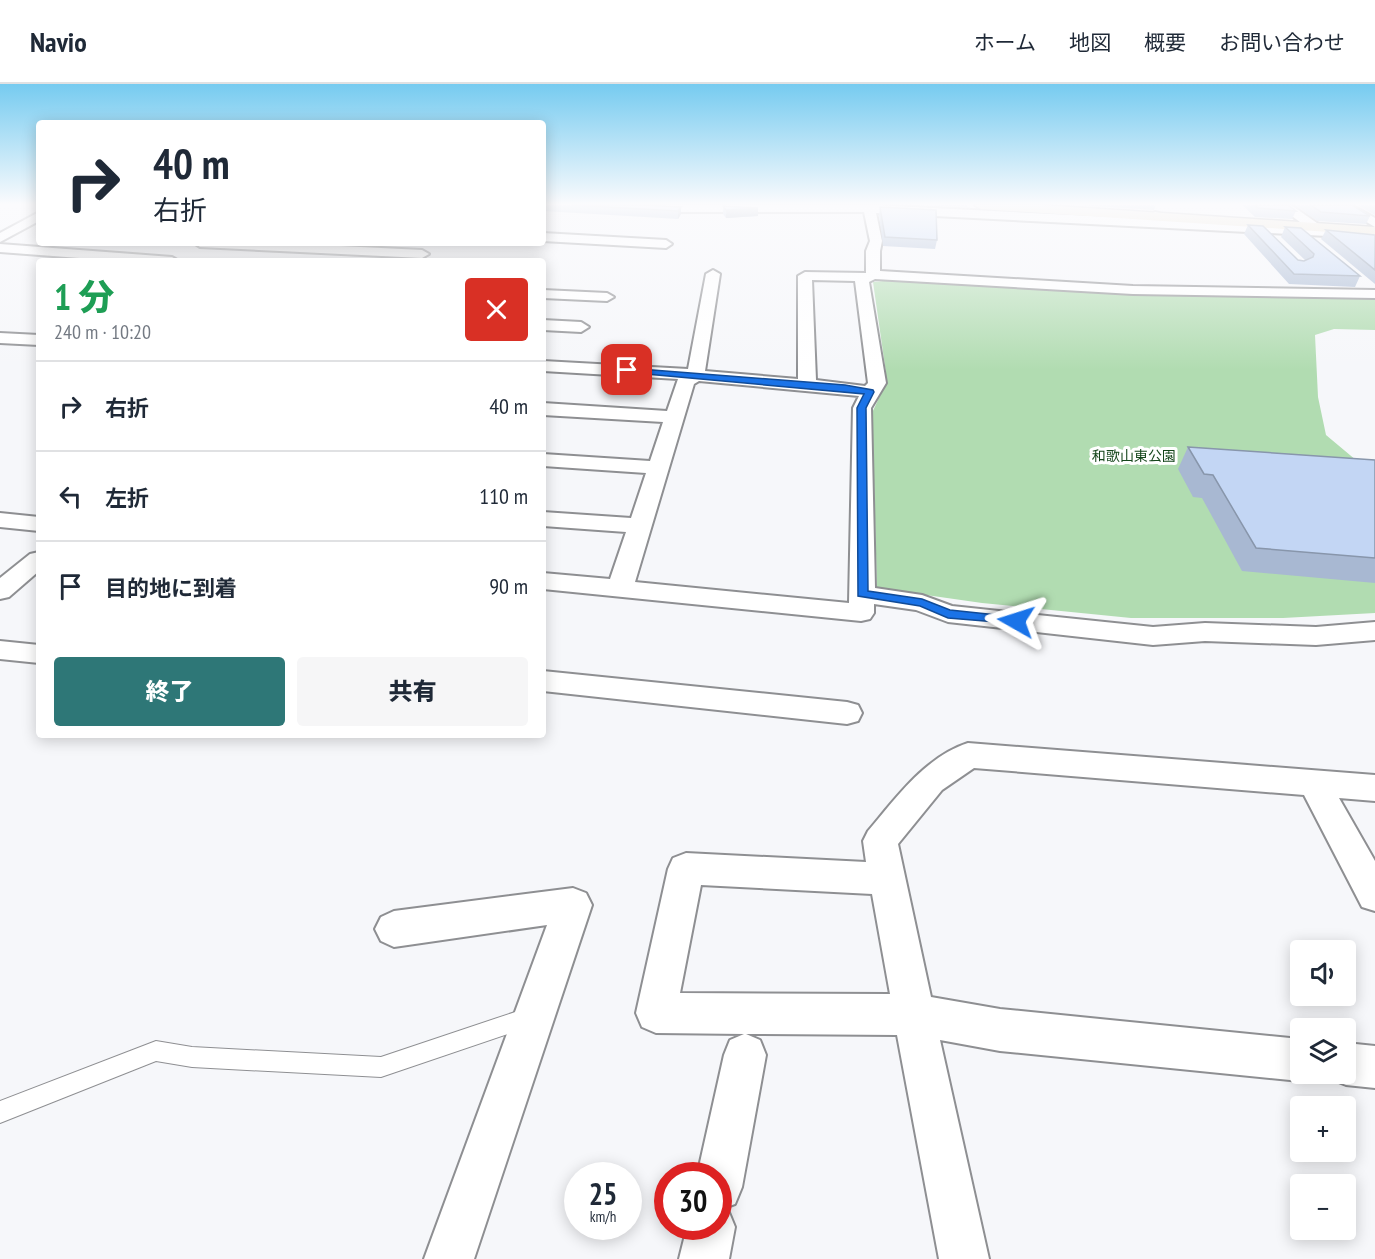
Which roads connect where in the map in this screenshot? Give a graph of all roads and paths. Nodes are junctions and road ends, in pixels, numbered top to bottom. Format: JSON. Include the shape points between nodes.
{"nodes":[{"id":1,"x":872,"y":260,"type":"edge"},
{"id":2,"x":713,"y":274,"type":"dead end"},
{"id":3,"x":869,"y":276,"type":"junction"},
{"id":4,"x":1358,"y":280,"type":"edge"},
{"id":5,"x":546,"y":294,"type":"edge"},
{"id":6,"x":1375,"y":294,"type":"edge"},
{"id":7,"x":607,"y":297,"type":"dead end"},
{"id":8,"x":546,"y":325,"type":"edge"},
{"id":9,"x":581,"y":327,"type":"dead end"},
{"id":10,"x":0,"y":338,"type":"edge"},
{"id":11,"x":36,"y":339,"type":"edge"},
{"id":12,"x":551,"y":367,"type":"edge"},
{"id":13,"x":581,"y":375,"type":"dead end"},
{"id":14,"x":691,"y":378,"type":"junction"},
{"id":15,"x":807,"y":385,"type":"junction"},
{"id":16,"x":549,"y":386,"type":"dead end"},
{"id":17,"x":870,"y":392,"type":"junction"},
{"id":18,"x":546,"y":409,"type":"edge"},
{"id":19,"x":675,"y":417,"type":"junction"},
{"id":20,"x":546,"y":460,"type":"edge"},
{"id":21,"x":658,"y":468,"type":"junction"},
{"id":22,"x":546,"y":519,"type":"edge"},
{"id":23,"x":0,"y":520,"type":"edge"},
{"id":24,"x":36,"y":524,"type":"edge"},
{"id":25,"x":639,"y":526,"type":"junction"},
{"id":26,"x":36,"y":562,"type":"edge"},
{"id":27,"x":546,"y":581,"type":"edge"},
{"id":28,"x":620,"y":588,"type":"junction"},
{"id":29,"x":0,"y":591,"type":"edge"},
{"id":30,"x":862,"y":594,"type":"junction"},
{"id":31,"x":1375,"y":631,"type":"edge"},
{"id":32,"x":0,"y":650,"type":"edge"},
{"id":33,"x":36,"y":654,"type":"edge"},
{"id":34,"x":546,"y":681,"type":"edge"},
{"id":35,"x":847,"y":713,"type":"dead end"},
{"id":36,"x":1314,"y":783,"type":"junction"},
{"id":37,"x":1375,"y":788,"type":"edge"},
{"id":38,"x":888,"y":879,"type":"junction"},
{"id":39,"x":1375,"y":895,"type":"edge"},
{"id":40,"x":394,"y":929,"type":"dead end"},
{"id":41,"x":914,"y":1015,"type":"junction"},
{"id":42,"x":533,"y":1016,"type":"junction"},
{"id":43,"x":745,"y":1055,"type":"dead end"},
{"id":44,"x":1290,"y":1059,"type":"edge"},
{"id":45,"x":1356,"y":1065,"type":"edge"},
{"id":46,"x":1375,"y":1067,"type":"edge"},
{"id":47,"x":0,"y":1112,"type":"edge"},
{"id":48,"x":723,"y":1162,"type":"edge"},
{"id":49,"x":708,"y":1240,"type":"edge"},
{"id":50,"x":449,"y":1259,"type":"edge"},
{"id":51,"x":704,"y":1259,"type":"edge"},
{"id":52,"x":964,"y":1259,"type":"edge"}],
"edges":[{"from":1,"to":3,"type":"street"},
{"from":2,"to":14,"type":"street"},
{"from":3,"to":6,"type":"street","via":[[1133,290]]},
{"from":3,"to":15,"type":"street","via":[[806,276]]},
{"from":3,"to":17,"type":"street","via":[[862,280],[877,383]]},
{"from":4,"to":6,"type":"street"},
{"from":5,"to":7,"type":"street"},
{"from":8,"to":9,"type":"street"},
{"from":10,"to":11,"type":"street"},
{"from":12,"to":14,"type":"street"},
{"from":12,"to":16,"type":"street"},
{"from":13,"to":14,"type":"street"},
{"from":14,"to":15,"type":"street"},
{"from":14,"to":19,"type":"street"},
{"from":15,"to":17,"type":"street"},
{"from":17,"to":30,"type":"street","via":[[862,408]]},
{"from":18,"to":19,"type":"street"},
{"from":19,"to":21,"type":"street"},
{"from":20,"to":21,"type":"street"},
{"from":21,"to":25,"type":"street"},
{"from":22,"to":25,"type":"street"},
{"from":23,"to":24,"type":"street"},
{"from":25,"to":28,"type":"street"},
{"from":26,"to":29,"type":"street"},
{"from":27,"to":28,"type":"street"},
{"from":28,"to":30,"type":"street","via":[[861,613]]},
{"from":30,"to":31,"type":"street","via":[[922,603],[948,614],[1153,636],[1205,632],[1316,636]]},
{"from":32,"to":33,"type":"street"},
{"from":34,"to":35,"type":"street"},
{"from":36,"to":37,"type":"street"},
{"from":36,"to":38,"type":"street","via":[[968,755],[931,781],[880,841]]},
{"from":36,"to":39,"type":"street"},
{"from":38,"to":41,"type":"street"},
{"from":38,"to":41,"type":"street","via":[[686,869],[656,1012]]},
{"from":40,"to":42,"type":"street","via":[[573,905]]},
{"from":41,"to":44,"type":"street","via":[[1000,1030]]},
{"from":41,"to":52,"type":"street"},
{"from":42,"to":47,"type":"lane","via":[[381,1067],[192,1058],[156,1051]]},
{"from":42,"to":50,"type":"street"},
{"from":43,"to":48,"type":"street"},
{"from":45,"to":46,"type":"street"},
{"from":49,"to":51,"type":"street"}]}
